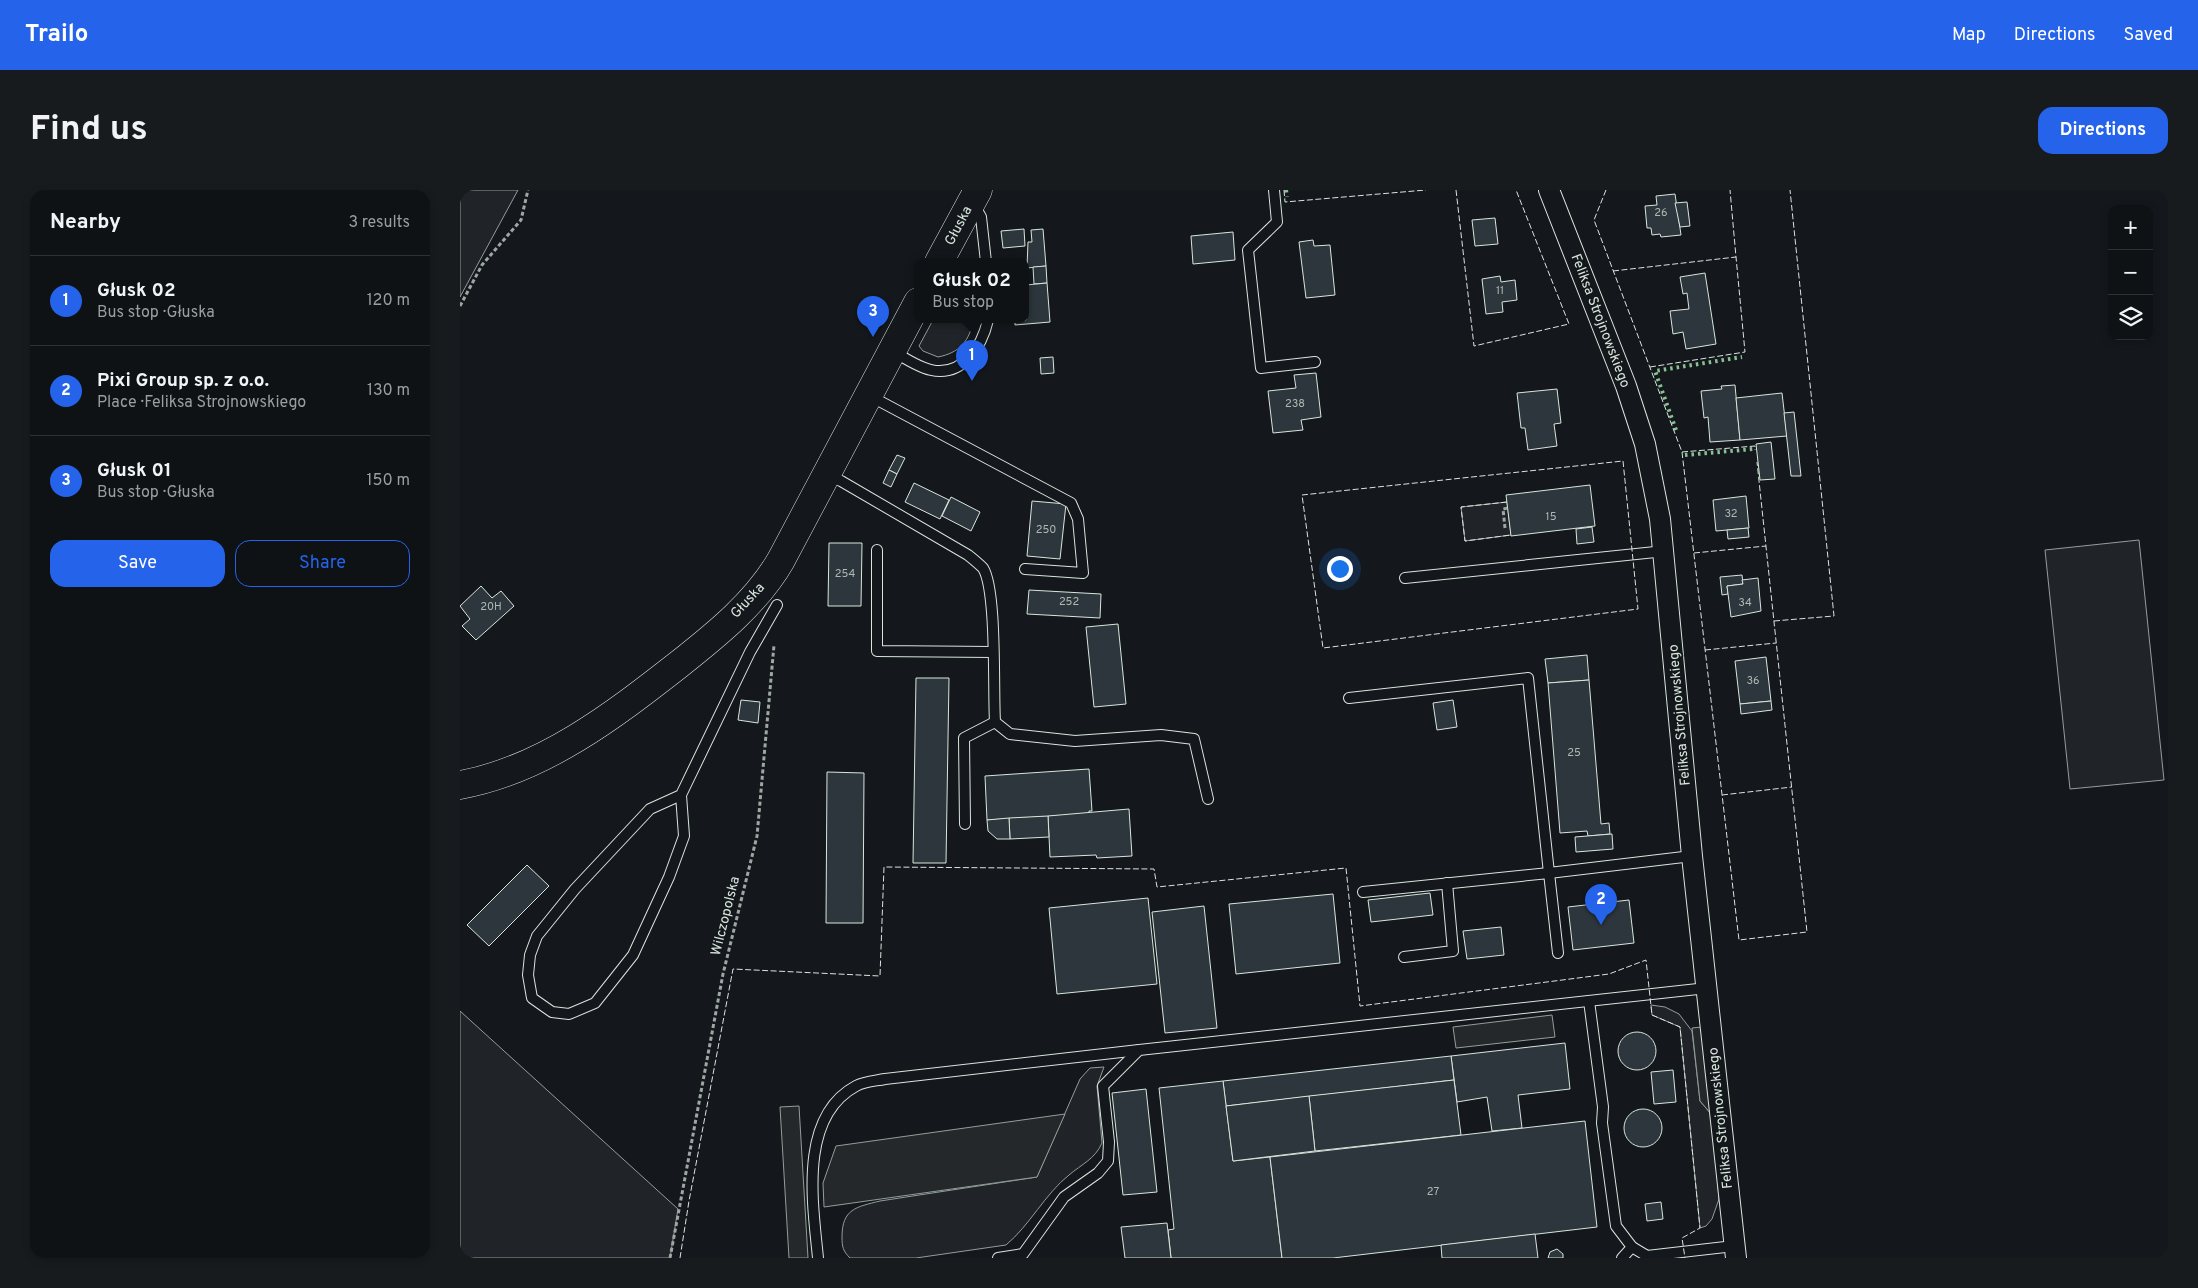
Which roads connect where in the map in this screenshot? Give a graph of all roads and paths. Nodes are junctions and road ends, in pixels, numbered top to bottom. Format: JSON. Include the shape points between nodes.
{"nodes":[{"id":1,"x":528,"y":190,"type":"edge"},
{"id":2,"x":1274,"y":190,"type":"edge"},
{"id":3,"x":1549,"y":190,"type":"edge"},
{"id":4,"x":975,"y":196,"type":"edge"},
{"id":5,"x":941,"y":258,"type":"edge"},
{"id":6,"x":986,"y":258,"type":"edge"},
{"id":7,"x":460,"y":306,"type":"edge"},
{"id":8,"x":914,"y":310,"type":"edge"},
{"id":9,"x":987,"y":323,"type":"edge"},
{"id":10,"x":892,"y":351,"type":"junction"},
{"id":11,"x":1315,"y":362,"type":"dead end"},
{"id":12,"x":869,"y":396,"type":"junction"},
{"id":13,"x":827,"y":476,"type":"junction"},
{"id":14,"x":1508,"y":508,"type":"dead end"},
{"id":15,"x":1505,"y":528,"type":"dead end"},
{"id":16,"x":877,"y":550,"type":"dead end"},
{"id":17,"x":1665,"y":551,"type":"junction"},
{"id":18,"x":1025,"y":569,"type":"dead end"},
{"id":19,"x":1405,"y":578,"type":"dead end"},
{"id":20,"x":777,"y":605,"type":"dead end"},
{"id":21,"x":774,"y":644,"type":"dead end"},
{"id":22,"x":993,"y":652,"type":"junction"},
{"id":23,"x":1349,"y":698,"type":"dead end"},
{"id":24,"x":995,"y":722,"type":"junction"},
{"id":25,"x":460,"y":785,"type":"edge"},
{"id":26,"x":681,"y":795,"type":"junction"},
{"id":27,"x":1208,"y":799,"type":"dead end"},
{"id":28,"x":965,"y":824,"type":"dead end"},
{"id":29,"x":1692,"y":856,"type":"junction"},
{"id":30,"x":1549,"y":872,"type":"junction"},
{"id":31,"x":1446,"y":883,"type":"junction"},
{"id":32,"x":1363,"y":892,"type":"dead end"},
{"id":33,"x":1558,"y":952,"type":"dead end"},
{"id":34,"x":1404,"y":957,"type":"dead end"},
{"id":35,"x":1708,"y":988,"type":"junction"},
{"id":36,"x":1590,"y":1001,"type":"junction"},
{"id":37,"x":1139,"y":1050,"type":"junction"},
{"id":38,"x":1632,"y":1247,"type":"junction"},
{"id":39,"x":1735,"y":1252,"type":"edge"},
{"id":40,"x":670,"y":1258,"type":"edge"},
{"id":41,"x":818,"y":1258,"type":"edge"},
{"id":42,"x":998,"y":1258,"type":"edge"},
{"id":43,"x":1622,"y":1258,"type":"edge"}],
"edges":[{"from":1,"to":7,"type":"path","via":[[521,220],[482,265]]},
{"from":2,"to":11,"type":"lane","via":[[1277,222],[1248,250],[1261,368]]},
{"from":3,"to":17,"type":"street","name":"Feliksa Strojnowskiego","via":[[1626,386],[1645,444]]},
{"from":4,"to":5,"type":"street","name":"Głuska"},
{"from":4,"to":6,"type":"lane"},
{"from":8,"to":10,"type":"street","name":"Głuska"},
{"from":9,"to":10,"type":"lane","via":[[977,350],[969,359],[948,369],[929,369]]},
{"from":10,"to":12,"type":"street","name":"Głuska"},
{"from":12,"to":13,"type":"street","name":"Głuska"},
{"from":12,"to":18,"type":"lane","via":[[1071,503],[1078,519],[1083,573]]},
{"from":13,"to":22,"type":"lane","via":[[968,555],[983,569],[989,590]]},
{"from":13,"to":25,"type":"street","name":"Głuska","via":[[776,570],[745,606],[707,641],[623,706],[566,743],[508,771]]},
{"from":14,"to":15,"type":"path","via":[[1503,509]]},
{"from":16,"to":22,"type":"lane","via":[[877,651]]},
{"from":17,"to":19,"type":"lane"},
{"from":17,"to":29,"type":"street","name":"Feliksa Strojnowskiego"},
{"from":20,"to":26,"type":"lane","via":[[750,652]]},
{"from":21,"to":40,"type":"path","name":"Wilczopolska","via":[[757,836],[723,974]]},
{"from":22,"to":24,"type":"lane"},
{"from":23,"to":30,"type":"lane","via":[[1528,678]]},
{"from":24,"to":27,"type":"lane","via":[[1010,734],[1075,741],[1161,735],[1194,739]]},
{"from":24,"to":28,"type":"lane","via":[[964,738]]},
{"from":26,"to":26,"type":"lane","via":[[684,836],[670,877],[633,955],[595,1003],[569,1014],[552,1012],[532,998],[528,975],[530,955],[537,936],[650,810]]},
{"from":29,"to":30,"type":"lane"},
{"from":29,"to":35,"type":"street","name":"Feliksa Strojnowskiego"},
{"from":30,"to":31,"type":"lane"},
{"from":30,"to":33,"type":"lane"},
{"from":31,"to":32,"type":"lane"},
{"from":31,"to":34,"type":"lane","via":[[1453,951]]},
{"from":35,"to":36,"type":"lane"},
{"from":35,"to":39,"type":"street","name":"Feliksa Strojnowskiego"},
{"from":36,"to":37,"type":"lane"},
{"from":36,"to":38,"type":"lane","via":[[1616,1226]]},
{"from":37,"to":41,"type":"lane","via":[[885,1079],[856,1086],[837,1101],[825,1117],[814,1152],[812,1172]]},
{"from":37,"to":42,"type":"lane","via":[[1103,1086],[1108,1161],[1098,1173],[1064,1197],[1022,1254]]},
{"from":38,"to":39,"type":"lane","via":[[1647,1256]]},
{"from":38,"to":43,"type":"lane"}]}
